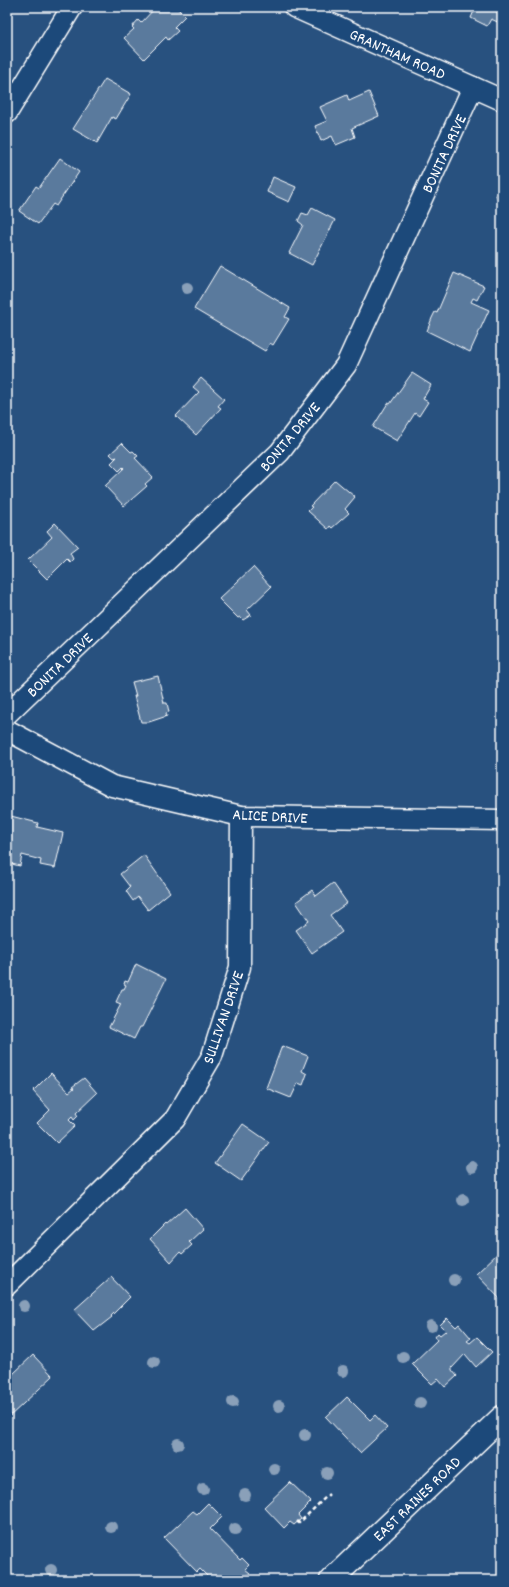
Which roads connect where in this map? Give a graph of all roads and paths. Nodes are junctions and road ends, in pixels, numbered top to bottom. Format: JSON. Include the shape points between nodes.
{"nodes":[{"id":1,"x":72,"y":7,"type":"edge"},
{"id":2,"x":294,"y":7,"type":"edge"},
{"id":3,"x":473,"y":87,"type":"junction"},
{"id":4,"x":502,"y":100,"type":"edge"},
{"id":5,"x":7,"y":113,"type":"edge"},
{"id":6,"x":7,"y":714,"type":"edge"},
{"id":7,"x":7,"y":730,"type":"edge"},
{"id":8,"x":241,"y":816,"type":"junction"},
{"id":9,"x":502,"y":820,"type":"edge"},
{"id":10,"x":7,"y":1285,"type":"edge"},
{"id":11,"x":502,"y":1417,"type":"edge"},
{"id":12,"x":329,"y":1494,"type":"dead end"},
{"id":13,"x":297,"y":1522,"type":"dead end"},
{"id":14,"x":331,"y":1580,"type":"edge"}],
"edges":[{"from":1,"to":5,"type":"street"},
{"from":2,"to":3,"type":"street","name":"GRANTHAM ROAD"},
{"from":3,"to":4,"type":"street","name":"GRANTHAM ROAD"},
{"from":3,"to":6,"type":"street","name":"BONITA DRIVE","via":[[346,365],[280,452]]},
{"from":7,"to":8,"type":"street","name":"ALICE DRIVE","via":[[112,786]]},
{"from":8,"to":9,"type":"street","name":"ALICE DRIVE"},
{"from":8,"to":10,"type":"street","name":"SULLIVAN DRIVE","via":[[240,967],[212,1056],[175,1119]]},
{"from":11,"to":14,"type":"main road","name":"EAST RAINES ROAD"},
{"from":12,"to":13,"type":"path","via":[[299,1523]]}]}
